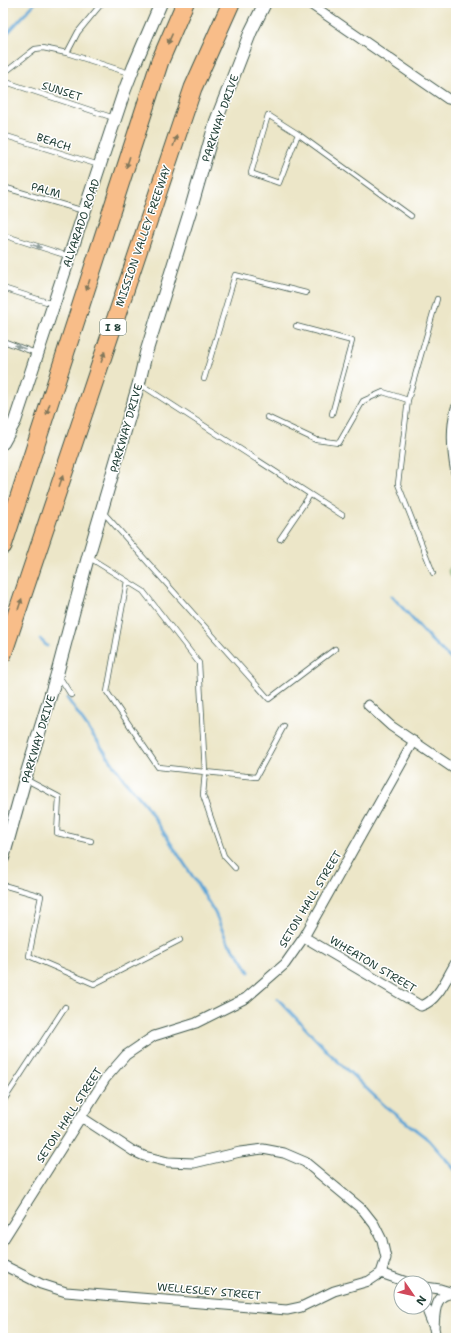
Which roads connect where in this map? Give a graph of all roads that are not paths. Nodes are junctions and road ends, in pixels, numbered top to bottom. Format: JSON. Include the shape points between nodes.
{"nodes":[{"id":1,"x":102,"y":3,"type":"edge"},
{"id":2,"x":161,"y":3,"type":"edge"},
{"id":3,"x":185,"y":3,"type":"edge"},
{"id":4,"x":231,"y":3,"type":"edge"},
{"id":5,"x":265,"y":3,"type":"edge"},
{"id":6,"x":309,"y":3,"type":"edge"},
{"id":7,"x":67,"y":53,"type":"junction"},
{"id":8,"x":3,"y":74,"type":"edge"},
{"id":9,"x":131,"y":74,"type":"junction"},
{"id":10,"x":3,"y":81,"type":"edge"},
{"id":11,"x":456,"y":101,"type":"edge"},
{"id":12,"x":116,"y":119,"type":"junction"},
{"id":13,"x":298,"y":134,"type":"junction"},
{"id":14,"x":3,"y":135,"type":"edge"},
{"id":15,"x":100,"y":165,"type":"junction"},
{"id":16,"x":3,"y":187,"type":"edge"},
{"id":17,"x":85,"y":211,"type":"junction"},
{"id":18,"x":411,"y":216,"type":"dead end"},
{"id":19,"x":3,"y":235,"type":"edge"},
{"id":20,"x":69,"y":257,"type":"junction"},
{"id":21,"x":3,"y":288,"type":"edge"},
{"id":22,"x":306,"y":293,"type":"dead end"},
{"id":23,"x":437,"y":299,"type":"dead end"},
{"id":24,"x":54,"y":304,"type":"junction"},
{"id":25,"x":296,"y":326,"type":"dead end"},
{"id":26,"x":3,"y":341,"type":"edge"},
{"id":27,"x":38,"y":353,"type":"junction"},
{"id":28,"x":204,"y":379,"type":"dead end"},
{"id":29,"x":139,"y":383,"type":"junction"},
{"id":30,"x":408,"y":400,"type":"junction"},
{"id":31,"x":456,"y":408,"type":"edge"},
{"id":32,"x":332,"y":414,"type":"dead end"},
{"id":33,"x":267,"y":417,"type":"dead end"},
{"id":34,"x":4,"y":440,"type":"edge"},
{"id":35,"x":456,"y":473,"type":"edge"},
{"id":36,"x":310,"y":495,"type":"junction"},
{"id":37,"x":101,"y":511,"type":"junction"},
{"id":38,"x":342,"y":515,"type":"dead end"},
{"id":39,"x":280,"y":540,"type":"dead end"},
{"id":40,"x":3,"y":546,"type":"edge"},
{"id":41,"x":88,"y":557,"type":"junction"},
{"id":42,"x":434,"y":573,"type":"dead end"},
{"id":43,"x":127,"y":581,"type":"junction"},
{"id":44,"x":335,"y":650,"type":"dead end"},
{"id":45,"x":3,"y":654,"type":"edge"},
{"id":46,"x":57,"y":674,"type":"junction"},
{"id":47,"x":71,"y":695,"type":"dead end"},
{"id":48,"x":368,"y":705,"type":"dead end"},
{"id":49,"x":284,"y":726,"type":"dead end"},
{"id":50,"x":414,"y":741,"type":"junction"},
{"id":51,"x":456,"y":770,"type":"edge"},
{"id":52,"x":205,"y":772,"type":"junction"},
{"id":53,"x":25,"y":779,"type":"junction"},
{"id":54,"x":91,"y":841,"type":"dead end"},
{"id":55,"x":3,"y":858,"type":"edge"},
{"id":56,"x":235,"y":868,"type":"dead end"},
{"id":57,"x":3,"y":885,"type":"edge"},
{"id":58,"x":304,"y":937,"type":"junction"},
{"id":59,"x":180,"y":940,"type":"dead end"},
{"id":60,"x":456,"y":962,"type":"edge"},
{"id":61,"x":65,"y":1007,"type":"dead end"},
{"id":62,"x":3,"y":1100,"type":"edge"},
{"id":63,"x":81,"y":1117,"type":"junction"},
{"id":64,"x":3,"y":1240,"type":"edge"},
{"id":65,"x":3,"y":1265,"type":"edge"},
{"id":66,"x":381,"y":1273,"type":"junction"},
{"id":67,"x":393,"y":1277,"type":"edge"},
{"id":68,"x":433,"y":1288,"type":"edge"},
{"id":69,"x":455,"y":1293,"type":"edge"},
{"id":70,"x":429,"y":1315,"type":"edge"},
{"id":71,"x":434,"y":1328,"type":"junction"},
{"id":72,"x":436,"y":1338,"type":"edge"}],
"edges":[{"from":1,"to":7,"type":"lane","via":[[78,32]]},
{"from":2,"to":9,"type":"street","name":"ALVARADO ROAD"},
{"from":3,"to":40,"type":"highway","one_way":true,"via":[[160,61]]},
{"from":45,"to":4,"type":"highway","name":"MISSION VALLEY FREEWAY","number":"I 8","one_way":true,"via":[[193,88]]},
{"from":5,"to":29,"type":"street","name":"PARKWAY DRIVE","via":[[251,31],[216,121]]},
{"from":6,"to":11,"type":"street","via":[[448,99]]},
{"from":7,"to":8,"type":"lane","via":[[35,49]]},
{"from":7,"to":9,"type":"lane"},
{"from":9,"to":12,"type":"street","name":"ALVARADO ROAD"},
{"from":10,"to":12,"type":"lane","name":"SUNSET"},
{"from":12,"to":15,"type":"street","name":"ALVARADO ROAD"},
{"from":13,"to":13,"type":"lane","via":[[268,115],[250,173],[279,182]]},
{"from":13,"to":18,"type":"lane"},
{"from":14,"to":15,"type":"lane","name":"BEACH"},
{"from":15,"to":17,"type":"street","name":"ALVARADO ROAD"},
{"from":16,"to":17,"type":"lane","name":"PALM"},
{"from":17,"to":20,"type":"street","name":"ALVARADO ROAD"},
{"from":19,"to":20,"type":"lane","one_way":true},
{"from":20,"to":24,"type":"street","name":"ALVARADO ROAD"},
{"from":21,"to":24,"type":"lane"},
{"from":22,"to":28,"type":"lane","via":[[235,275]]},
{"from":23,"to":30,"type":"lane"},
{"from":24,"to":27,"type":"street","name":"ALVARADO ROAD"},
{"from":25,"to":32,"type":"lane","via":[[352,340]]},
{"from":27,"to":26,"type":"lane","one_way":true},
{"from":27,"to":34,"type":"street","name":"ALVARADO ROAD","via":[[15,421]]},
{"from":29,"to":36,"type":"lane"},
{"from":29,"to":37,"type":"street","name":"PARKWAY DRIVE"},
{"from":30,"to":33,"type":"lane","via":[[383,392],[363,401],[339,443],[316,440]]},
{"from":30,"to":42,"type":"lane","via":[[398,484]]},
{"from":31,"to":35,"type":"street","via":[[452,443]]},
{"from":36,"to":38,"type":"lane"},
{"from":36,"to":39,"type":"lane"},
{"from":37,"to":41,"type":"street","name":"PARKWAY DRIVE"},
{"from":37,"to":44,"type":"lane","via":[[269,699]]},
{"from":41,"to":43,"type":"lane"},
{"from":41,"to":46,"type":"street","name":"PARKWAY DRIVE"},
{"from":43,"to":52,"type":"lane","via":[[143,591],[199,663]]},
{"from":43,"to":52,"type":"lane","via":[[107,692],[158,767]]},
{"from":46,"to":47,"type":"lane"},
{"from":46,"to":53,"type":"street","name":"PARKWAY DRIVE"},
{"from":48,"to":50,"type":"street","via":[[391,726]]},
{"from":49,"to":52,"type":"lane","via":[[256,777]]},
{"from":50,"to":51,"type":"street"},
{"from":50,"to":58,"type":"street","name":"SETON HALL STREET"},
{"from":52,"to":56,"type":"lane","via":[[203,795],[224,856]]},
{"from":53,"to":54,"type":"lane","via":[[59,797],[57,833]]},
{"from":53,"to":55,"type":"street","name":"PARKWAY DRIVE"},
{"from":57,"to":59,"type":"lane","via":[[41,896],[29,956],[94,984]]},
{"from":58,"to":60,"type":"street","name":"WHEATON STREET","via":[[421,1006],[428,1004],[437,994]]},
{"from":58,"to":63,"type":"street","name":"SETON HALL STREET","via":[[285,964],[246,998],[196,1023],[154,1036],[126,1055],[105,1079]]},
{"from":61,"to":62,"type":"lane"},
{"from":63,"to":64,"type":"street","name":"SETON HALL STREET"},
{"from":63,"to":66,"type":"street","via":[[133,1151],[156,1160],[194,1163],[263,1149],[284,1152],[300,1159],[363,1210],[371,1220],[378,1231],[386,1258]]},
{"from":65,"to":66,"type":"street","name":"WELLESLEY STREET","via":[[41,1284],[66,1292],[287,1310],[301,1307],[334,1291],[369,1282]]},
{"from":66,"to":67,"type":"street"},
{"from":68,"to":69,"type":"street"},
{"from":69,"to":71,"type":"street","via":[[446,1295],[437,1302]]},
{"from":70,"to":71,"type":"street"},
{"from":71,"to":72,"type":"street"}]}
